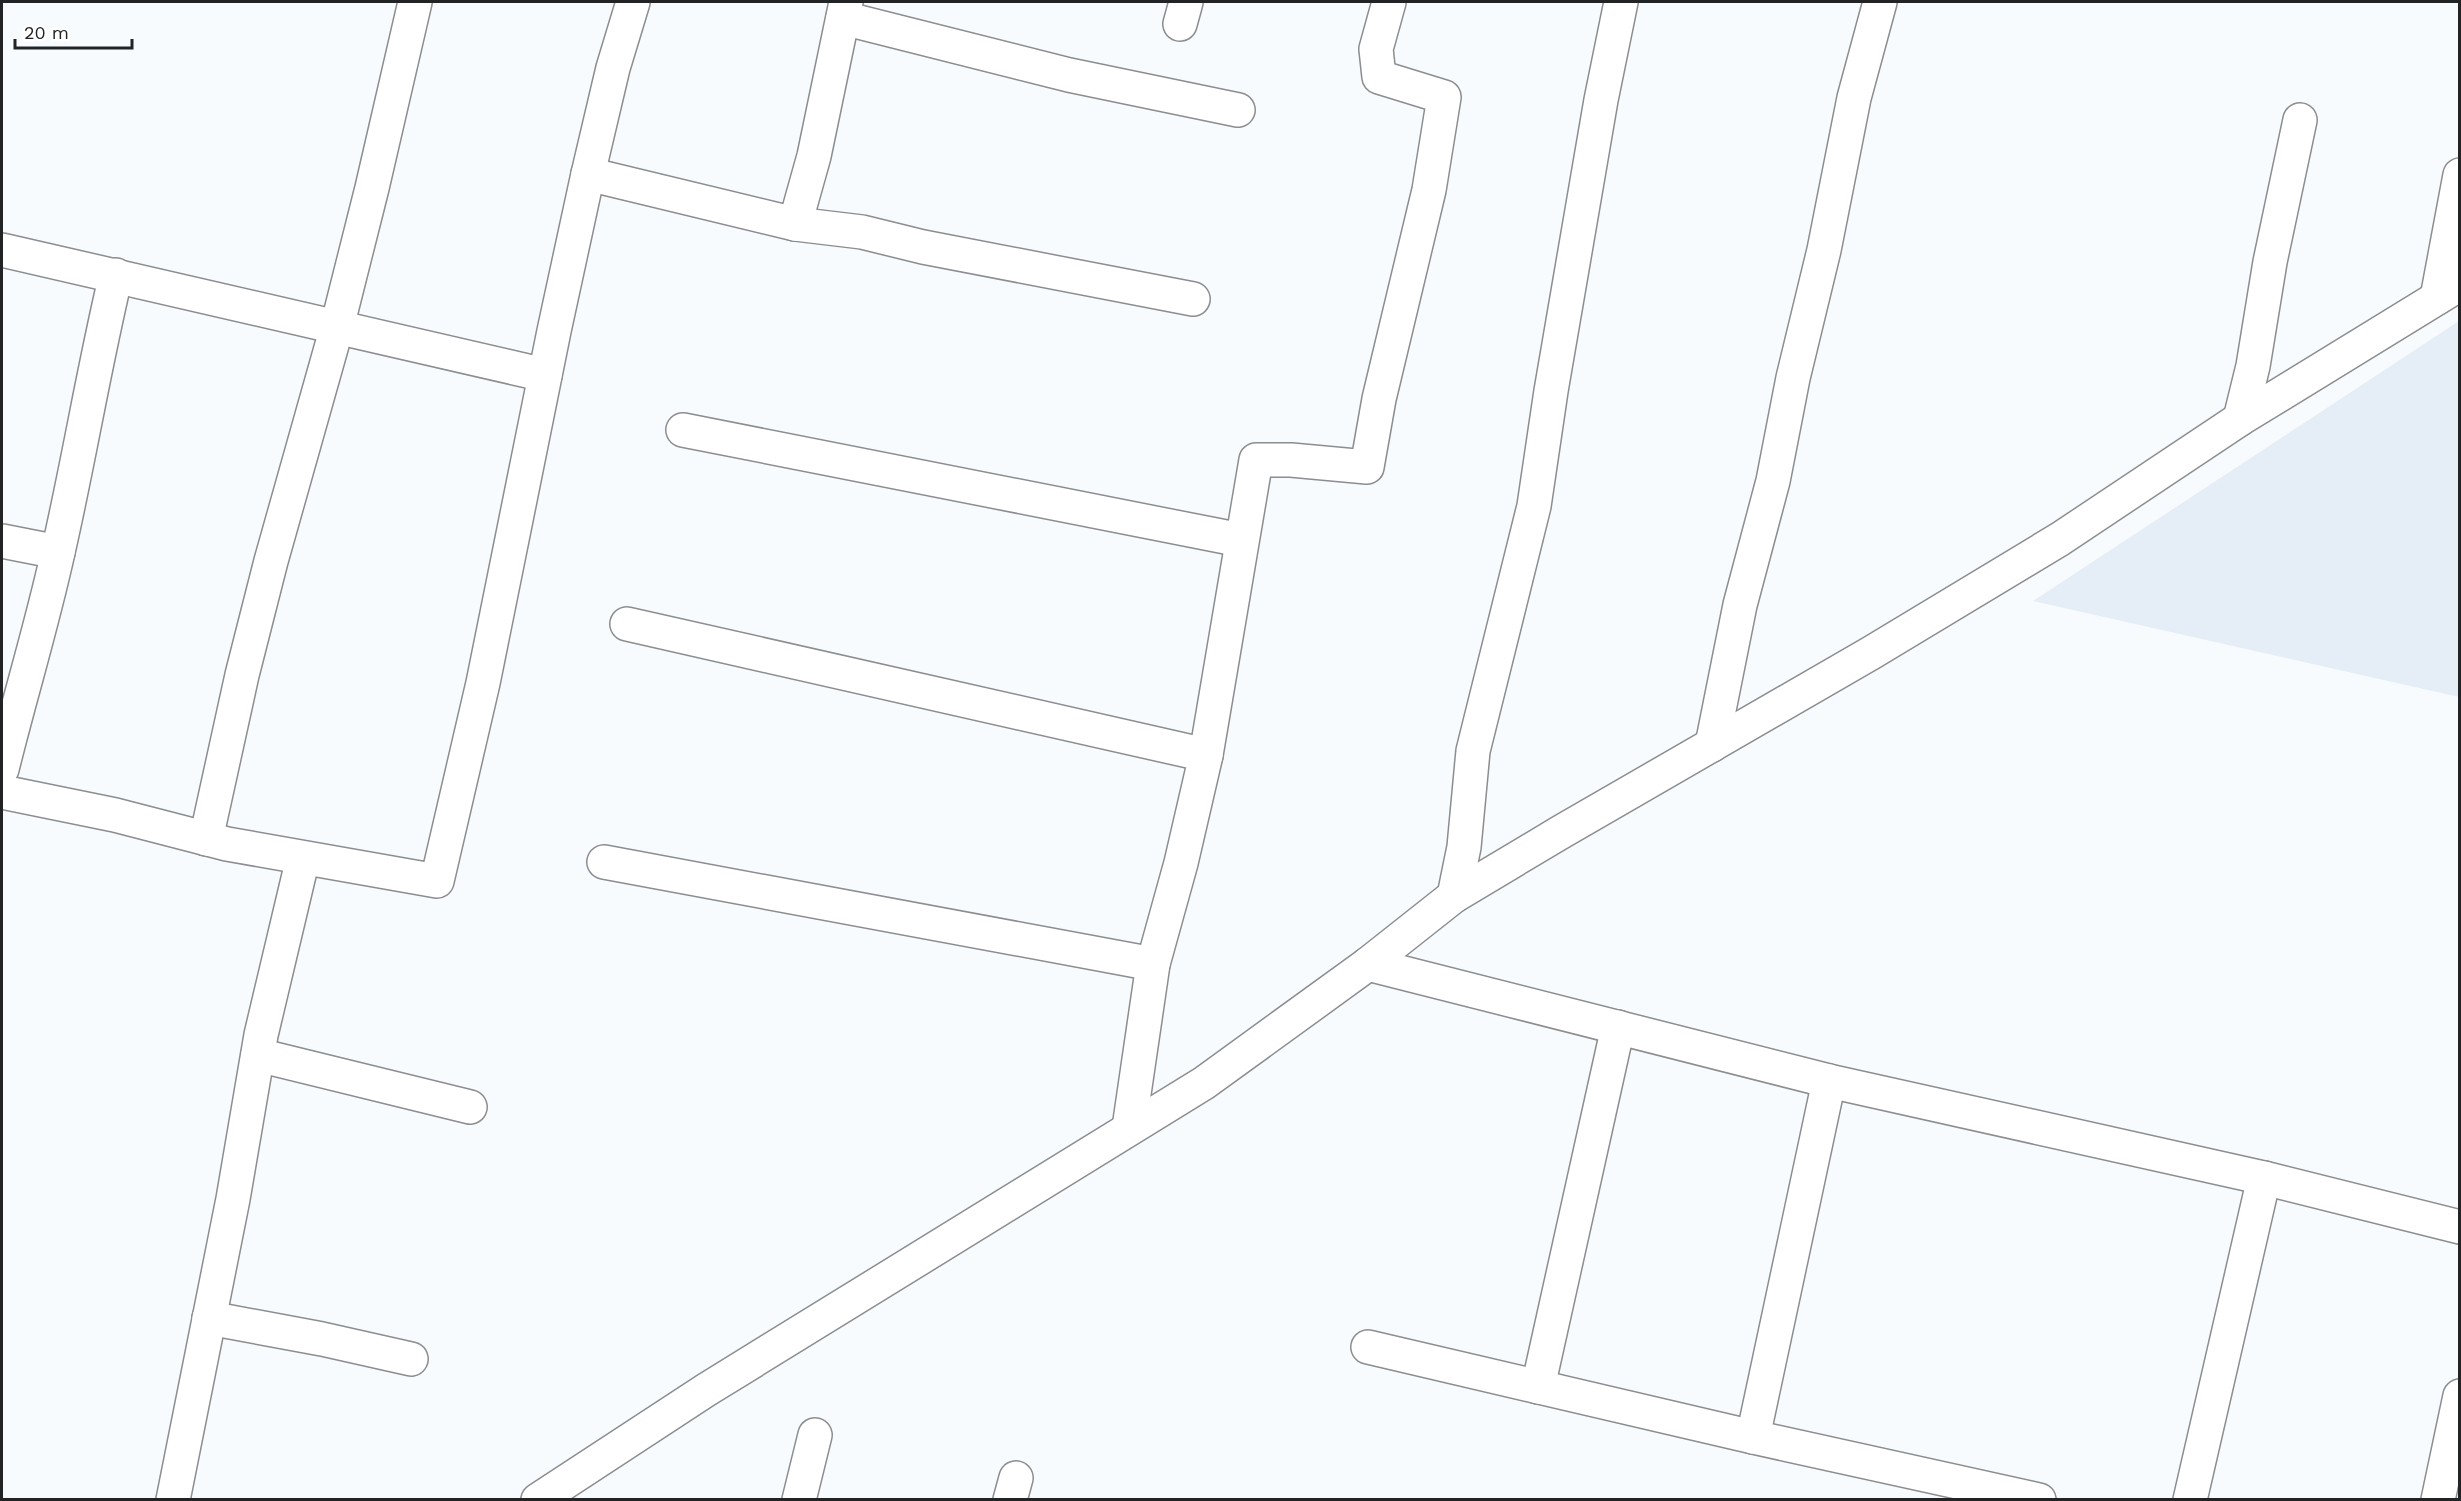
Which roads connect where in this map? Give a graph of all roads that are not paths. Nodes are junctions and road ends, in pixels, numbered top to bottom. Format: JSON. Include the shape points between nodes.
{"nodes":[{"id":1,"x":415,"y":2,"type":"edge"},
{"id":2,"x":633,"y":2,"type":"edge"},
{"id":3,"x":1389,"y":2,"type":"edge"},
{"id":4,"x":1621,"y":2,"type":"edge"},
{"id":5,"x":1880,"y":2,"type":"edge"},
{"id":6,"x":845,"y":10,"type":"edge"},
{"id":7,"x":1238,"y":110,"type":"dead end"},
{"id":8,"x":2300,"y":120,"type":"dead end"},
{"id":9,"x":588,"y":174,"type":"junction"},
{"id":10,"x":2460,"y":175,"type":"edge"},
{"id":11,"x":795,"y":224,"type":"junction"},
{"id":12,"x":2,"y":250,"type":"edge"},
{"id":13,"x":116,"y":275,"type":"junction"},
{"id":14,"x":2449,"y":291,"type":"edge"},
{"id":15,"x":1192,"y":299,"type":"dead end"},
{"id":16,"x":337,"y":327,"type":"junction"},
{"id":17,"x":545,"y":375,"type":"junction"},
{"id":18,"x":2241,"y":419,"type":"junction"},
{"id":19,"x":683,"y":430,"type":"dead end"},
{"id":20,"x":1241,"y":540,"type":"junction"},
{"id":21,"x":2,"y":541,"type":"edge"},
{"id":22,"x":58,"y":552,"type":"junction"},
{"id":23,"x":627,"y":624,"type":"dead end"},
{"id":24,"x":1712,"y":745,"type":"junction"},
{"id":25,"x":1206,"y":755,"type":"junction"},
{"id":26,"x":2,"y":769,"type":"edge"},
{"id":27,"x":2,"y":792,"type":"edge"},
{"id":28,"x":206,"y":839,"type":"junction"},
{"id":29,"x":303,"y":858,"type":"junction"},
{"id":30,"x":604,"y":862,"type":"dead end"},
{"id":31,"x":1454,"y":896,"type":"junction"},
{"id":32,"x":1153,"y":964,"type":"junction"},
{"id":33,"x":1368,"y":964,"type":"junction"},
{"id":34,"x":1618,"y":1027,"type":"junction"},
{"id":35,"x":258,"y":1055,"type":"junction"},
{"id":36,"x":1829,"y":1081,"type":"junction"},
{"id":37,"x":470,"y":1107,"type":"dead end"},
{"id":38,"x":1128,"y":1128,"type":"junction"},
{"id":39,"x":2264,"y":1178,"type":"junction"},
{"id":40,"x":2460,"y":1227,"type":"edge"},
{"id":41,"x":209,"y":1318,"type":"junction"},
{"id":42,"x":1368,"y":1347,"type":"dead end"},
{"id":43,"x":411,"y":1359,"type":"dead end"},
{"id":44,"x":1538,"y":1387,"type":"junction"},
{"id":45,"x":2460,"y":1396,"type":"edge"},
{"id":46,"x":815,"y":1435,"type":"dead end"},
{"id":47,"x":1753,"y":1437,"type":"junction"},
{"id":48,"x":173,"y":1500,"type":"edge"},
{"id":49,"x":538,"y":1500,"type":"edge"},
{"id":50,"x":799,"y":1500,"type":"edge"},
{"id":51,"x":2039,"y":1500,"type":"edge"},
{"id":52,"x":2190,"y":1500,"type":"edge"},
{"id":53,"x":2438,"y":1500,"type":"edge"}],
"edges":[{"from":1,"to":16,"type":"street"},
{"from":2,"to":9,"type":"street"},
{"from":3,"to":20,"type":"street","via":[[1376,49],[1378,76],[1444,97],[1429,190],[1379,399],[1367,467],[1256,460]]},
{"from":4,"to":31,"type":"street","via":[[1601,100],[1534,506],[1473,751],[1464,847]]},
{"from":5,"to":24,"type":"street","via":[[1854,99],[1824,250],[1773,481],[1740,605]]},
{"from":6,"to":7,"type":"street","via":[[1069,75]]},
{"from":6,"to":11,"type":"street","via":[[814,156]]},
{"from":8,"to":18,"type":"street"},
{"from":9,"to":11,"type":"street"},
{"from":9,"to":17,"type":"street"},
{"from":10,"to":14,"type":"street"},
{"from":11,"to":15,"type":"street","via":[[862,232]]},
{"from":12,"to":13,"type":"street"},
{"from":13,"to":16,"type":"street"},
{"from":13,"to":22,"type":"street"},
{"from":14,"to":18,"type":"street"},
{"from":16,"to":17,"type":"street"},
{"from":16,"to":28,"type":"street","via":[[265,584]]},
{"from":17,"to":29,"type":"street","via":[[460,790],[437,881]]},
{"from":18,"to":24,"type":"street","via":[[2060,539]]},
{"from":19,"to":20,"type":"street"},
{"from":20,"to":25,"type":"street"},
{"from":21,"to":22,"type":"street"},
{"from":22,"to":26,"type":"street"},
{"from":23,"to":25,"type":"street"},
{"from":24,"to":31,"type":"street"},
{"from":25,"to":32,"type":"street"},
{"from":27,"to":28,"type":"street","via":[[116,814]]},
{"from":28,"to":29,"type":"street"},
{"from":29,"to":35,"type":"street"},
{"from":30,"to":32,"type":"street"},
{"from":31,"to":33,"type":"street"},
{"from":32,"to":38,"type":"street"},
{"from":33,"to":34,"type":"street"},
{"from":33,"to":38,"type":"street","via":[[1204,1083]]},
{"from":34,"to":36,"type":"street"},
{"from":34,"to":44,"type":"street"},
{"from":35,"to":37,"type":"street"},
{"from":35,"to":41,"type":"street"},
{"from":36,"to":39,"type":"street"},
{"from":36,"to":47,"type":"street"},
{"from":38,"to":49,"type":"street","via":[[706,1389]]},
{"from":39,"to":40,"type":"street"},
{"from":39,"to":52,"type":"street"},
{"from":41,"to":43,"type":"street"},
{"from":41,"to":48,"type":"street"},
{"from":42,"to":44,"type":"street"},
{"from":44,"to":47,"type":"street"},
{"from":45,"to":53,"type":"street"},
{"from":46,"to":50,"type":"street"},
{"from":47,"to":51,"type":"street"}]}
